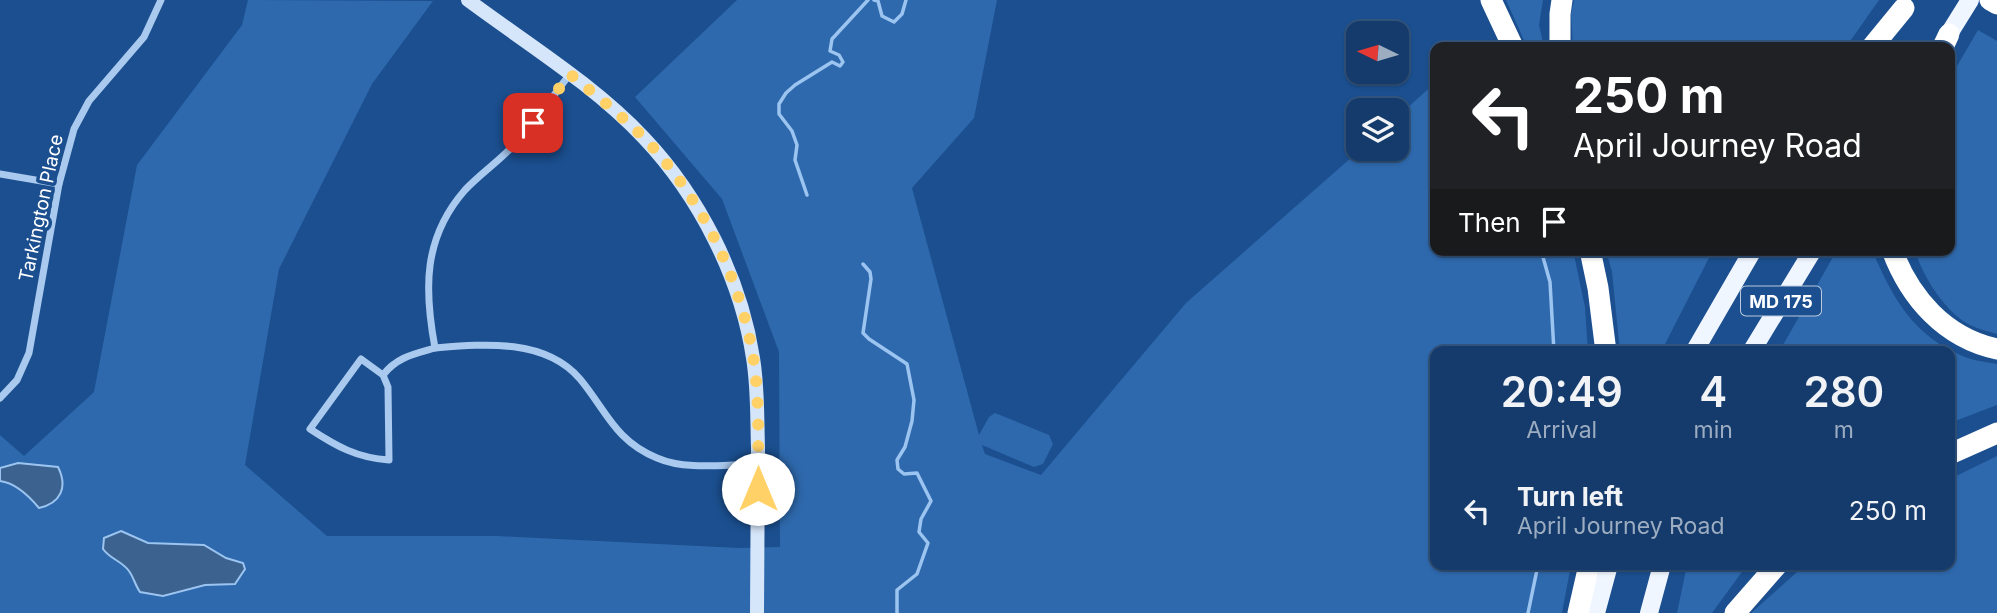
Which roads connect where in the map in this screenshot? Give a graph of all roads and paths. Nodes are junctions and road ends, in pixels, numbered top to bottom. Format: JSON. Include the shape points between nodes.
{"nodes":[{"id":1,"x":161,"y":0,"type":"edge"},
{"id":2,"x":468,"y":0,"type":"edge"},
{"id":3,"x":1491,"y":0,"type":"edge"},
{"id":4,"x":1562,"y":0,"type":"edge"},
{"id":5,"x":1970,"y":0,"type":"edge"},
{"id":6,"x":1990,"y":0,"type":"edge"},
{"id":7,"x":1906,"y":4,"type":"edge"},
{"id":8,"x":1997,"y":4,"type":"edge"},
{"id":9,"x":1511,"y":42,"type":"edge"},
{"id":10,"x":1560,"y":42,"type":"edge"},
{"id":11,"x":1876,"y":42,"type":"edge"},
{"id":12,"x":1882,"y":42,"type":"edge"},
{"id":13,"x":1945,"y":42,"type":"edge"},
{"id":14,"x":570,"y":74,"type":"junction"},
{"id":15,"x":0,"y":174,"type":"edge"},
{"id":16,"x":59,"y":184,"type":"junction"},
{"id":17,"x":1591,"y":256,"type":"edge"},
{"id":18,"x":1750,"y":256,"type":"edge"},
{"id":19,"x":1809,"y":256,"type":"edge"},
{"id":20,"x":1895,"y":256,"type":"edge"},
{"id":21,"x":1605,"y":346,"type":"edge"},
{"id":22,"x":1697,"y":346,"type":"edge"},
{"id":23,"x":1755,"y":346,"type":"edge"},
{"id":24,"x":435,"y":348,"type":"junction"},
{"id":25,"x":1997,"y":349,"type":"edge"},
{"id":26,"x":383,"y":375,"type":"junction"},
{"id":27,"x":0,"y":398,"type":"edge"},
{"id":28,"x":1997,"y":433,"type":"edge"},
{"id":29,"x":1955,"y":452,"type":"edge"},
{"id":30,"x":758,"y":464,"type":"junction"},
{"id":31,"x":1588,"y":570,"type":"edge"},
{"id":32,"x":1608,"y":570,"type":"edge"},
{"id":33,"x":1661,"y":570,"type":"edge"},
{"id":34,"x":1773,"y":570,"type":"edge"},
{"id":35,"x":757,"y":613,"type":"edge"},
{"id":36,"x":1578,"y":613,"type":"edge"},
{"id":37,"x":1596,"y":613,"type":"edge"},
{"id":38,"x":1650,"y":613,"type":"edge"},
{"id":39,"x":1735,"y":613,"type":"edge"}],
"edges":[{"from":1,"to":16,"type":"street","name":"Tarkington Place","via":[[144,37],[81,114]]},
{"from":2,"to":14,"type":"main road"},
{"from":3,"to":9,"type":"highway"},
{"from":4,"to":10,"type":"highway"},
{"from":5,"to":13,"type":"main road"},
{"from":6,"to":8,"type":"highway"},
{"from":7,"to":11,"type":"highway"},
{"from":7,"to":12,"type":"main road"},
{"from":14,"to":24,"type":"street","via":[[514,146],[466,189],[447,215],[427,276]]},
{"from":14,"to":30,"type":"main road","via":[[643,137],[676,175],[708,225],[748,330],[757,398]]},
{"from":15,"to":16,"type":"street"},
{"from":16,"to":27,"type":"street","name":"Tarkington Place","via":[[29,353],[17,380]]},
{"from":17,"to":21,"type":"highway"},
{"from":18,"to":22,"type":"main road","number":"MD 175"},
{"from":19,"to":23,"type":"main road","number":"MD 175"},
{"from":20,"to":25,"type":"highway","via":[[1912,292],[1928,312],[1971,341]]},
{"from":24,"to":26,"type":"street","via":[[403,357]]},
{"from":24,"to":30,"type":"street","via":[[510,347],[545,353],[580,379],[605,417],[628,440],[658,459],[686,464]]},
{"from":26,"to":26,"type":"street","via":[[388,387],[389,460],[348,453],[310,429],[361,359]]},
{"from":28,"to":29,"type":"highway"},
{"from":30,"to":35,"type":"main road"},
{"from":31,"to":36,"type":"highway"},
{"from":32,"to":37,"type":"main road"},
{"from":33,"to":38,"type":"main road"},
{"from":34,"to":39,"type":"highway"}]}
